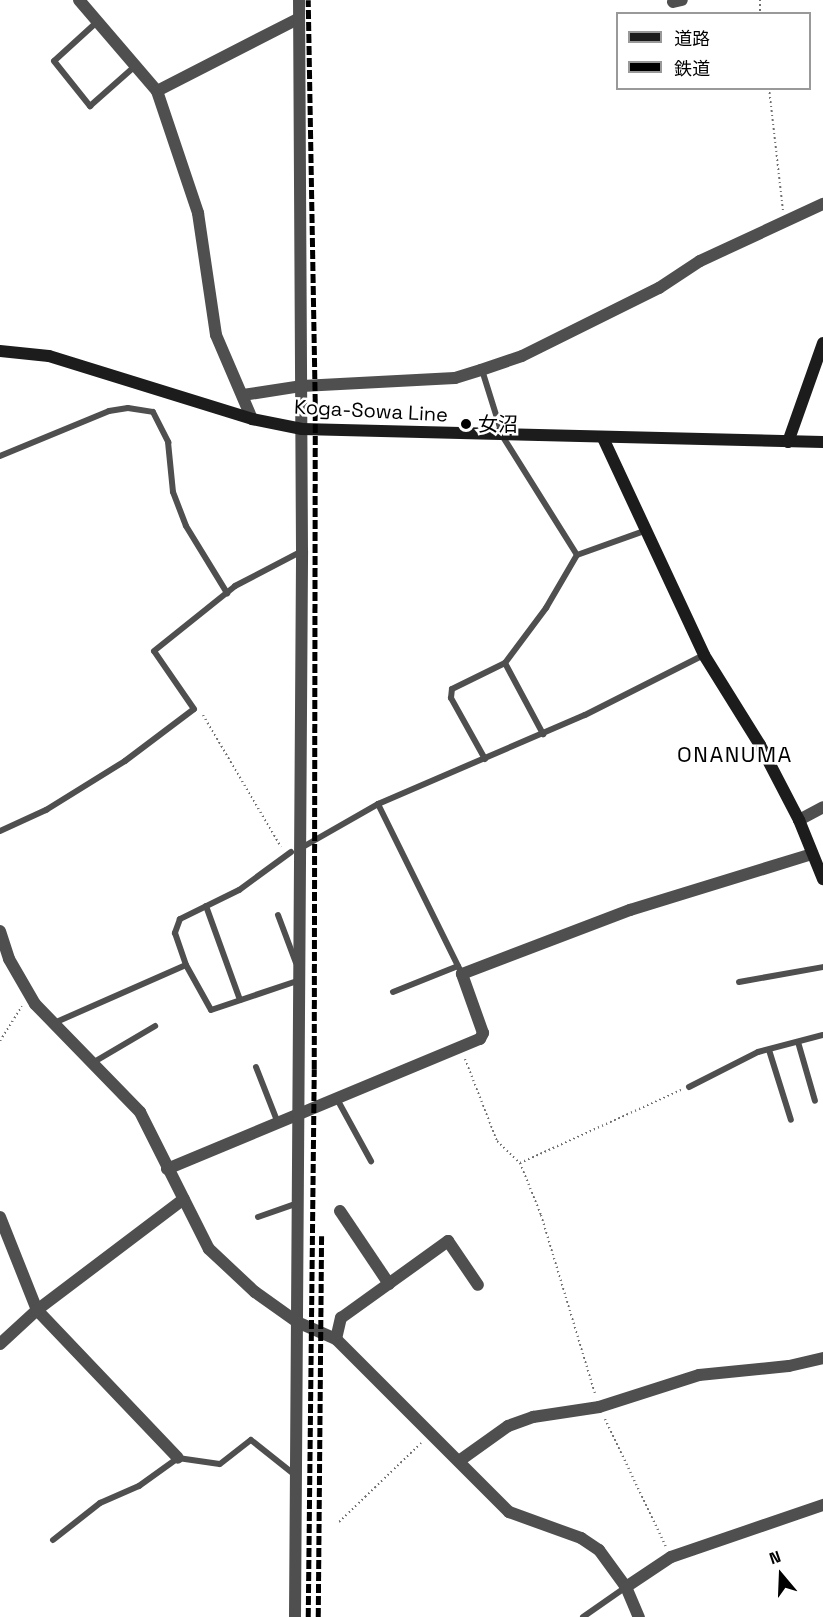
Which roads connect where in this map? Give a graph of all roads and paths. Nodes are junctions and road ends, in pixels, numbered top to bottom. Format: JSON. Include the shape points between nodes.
{"nodes":[{"id":1,"x":79,"y":0,"type":"edge"},
{"id":2,"x":299,"y":0,"type":"edge"},
{"id":3,"x":298,"y":19,"type":"junction"},
{"id":4,"x":98,"y":21,"type":"junction"},
{"id":5,"x":135,"y":66,"type":"junction"},
{"id":6,"x":769,"y":90,"type":"edge"},
{"id":7,"x":157,"y":91,"type":"junction"},
{"id":8,"x":823,"y":204,"type":"edge"},
{"id":9,"x":784,"y":225,"type":"junction"},
{"id":10,"x":823,"y":344,"type":"edge"},
{"id":11,"x":0,"y":351,"type":"edge"},
{"id":12,"x":481,"y":370,"type":"junction"},
{"id":13,"x":302,"y":386,"type":"junction"},
{"id":14,"x":243,"y":395,"type":"junction"},
{"id":15,"x":252,"y":419,"type":"junction"},
{"id":16,"x":302,"y":429,"type":"junction"},
{"id":17,"x":503,"y":437,"type":"junction"},
{"id":18,"x":603,"y":438,"type":"junction"},
{"id":19,"x":788,"y":442,"type":"junction"},
{"id":20,"x":823,"y":442,"type":"edge"},
{"id":21,"x":0,"y":456,"type":"edge"},
{"id":22,"x":644,"y":531,"type":"junction"},
{"id":23,"x":302,"y":550,"type":"junction"},
{"id":24,"x":577,"y":555,"type":"junction"},
{"id":25,"x":227,"y":592,"type":"junction"},
{"id":26,"x":704,"y":655,"type":"junction"},
{"id":27,"x":506,"y":663,"type":"junction"},
{"id":28,"x":194,"y":709,"type":"junction"},
{"id":29,"x":543,"y":734,"type":"junction"},
{"id":30,"x":485,"y":759,"type":"junction"},
{"id":31,"x":378,"y":804,"type":"junction"},
{"id":32,"x":823,"y":807,"type":"edge"},
{"id":33,"x":799,"y":820,"type":"junction"},
{"id":34,"x":0,"y":831,"type":"edge"},
{"id":35,"x":296,"y":850,"type":"junction"},
{"id":36,"x":812,"y":854,"type":"junction"},
{"id":37,"x":823,"y":879,"type":"edge"},
{"id":38,"x":206,"y":906,"type":"junction"},
{"id":39,"x":278,"y":915,"type":"dead end"},
{"id":40,"x":0,"y":931,"type":"edge"},
{"id":41,"x":4,"y":960,"type":"edge"},
{"id":42,"x":186,"y":965,"type":"junction"},
{"id":43,"x":823,"y":967,"type":"edge"},
{"id":44,"x":460,"y":970,"type":"junction"},
{"id":45,"x":300,"y":978,"type":"junction"},
{"id":46,"x":739,"y":982,"type":"dead end"},
{"id":47,"x":393,"y":992,"type":"dead end"},
{"id":48,"x":32,"y":998,"type":"junction"},
{"id":49,"x":240,"y":1000,"type":"junction"},
{"id":50,"x":54,"y":1023,"type":"junction"},
{"id":51,"x":155,"y":1026,"type":"dead end"},
{"id":52,"x":823,"y":1035,"type":"edge"},
{"id":53,"x":0,"y":1041,"type":"edge"},
{"id":54,"x":798,"y":1042,"type":"junction"},
{"id":55,"x":460,"y":1047,"type":"junction"},
{"id":56,"x":769,"y":1050,"type":"junction"},
{"id":57,"x":94,"y":1062,"type":"junction"},
{"id":58,"x":256,"y":1067,"type":"dead end"},
{"id":59,"x":689,"y":1087,"type":"joint"},
{"id":60,"x":337,"y":1099,"type":"junction"},
{"id":61,"x":815,"y":1101,"type":"dead end"},
{"id":62,"x":299,"y":1115,"type":"junction"},
{"id":63,"x":791,"y":1120,"type":"dead end"},
{"id":64,"x":278,"y":1124,"type":"junction"},
{"id":65,"x":371,"y":1161,"type":"dead end"},
{"id":66,"x":520,"y":1163,"type":"junction"},
{"id":67,"x":167,"y":1169,"type":"junction"},
{"id":68,"x":184,"y":1199,"type":"junction"},
{"id":69,"x":298,"y":1202,"type":"junction"},
{"id":70,"x":340,"y":1211,"type":"dead end"},
{"id":71,"x":0,"y":1217,"type":"edge"},
{"id":72,"x":258,"y":1217,"type":"dead end"},
{"id":73,"x":4,"y":1240,"type":"edge"},
{"id":74,"x":389,"y":1284,"type":"junction"},
{"id":75,"x":478,"y":1285,"type":"dead end"},
{"id":76,"x":37,"y":1310,"type":"junction"},
{"id":77,"x":297,"y":1322,"type":"junction"},
{"id":78,"x":336,"y":1338,"type":"junction"},
{"id":79,"x":0,"y":1344,"type":"edge"},
{"id":80,"x":823,"y":1358,"type":"edge"},
{"id":81,"x":599,"y":1407,"type":"junction"},
{"id":82,"x":432,"y":1433,"type":"junction"},
{"id":83,"x":178,"y":1458,"type":"junction"},
{"id":84,"x":459,"y":1461,"type":"junction"},
{"id":85,"x":296,"y":1476,"type":"junction"},
{"id":86,"x":823,"y":1505,"type":"edge"},
{"id":87,"x":339,"y":1522,"type":"dead end"},
{"id":88,"x":53,"y":1539,"type":"dead end"},
{"id":89,"x":671,"y":1557,"type":"junction"},
{"id":90,"x":626,"y":1587,"type":"junction"},
{"id":91,"x":295,"y":1617,"type":"edge"},
{"id":92,"x":583,"y":1617,"type":"edge"},
{"id":93,"x":639,"y":1617,"type":"edge"}],
"edges":[{"from":1,"to":4,"type":"street"},
{"from":2,"to":3,"type":"street"},
{"from":3,"to":7,"type":"street"},
{"from":3,"to":13,"type":"street"},
{"from":4,"to":5,"type":"street"},
{"from":4,"to":5,"type":"lane","via":[[54,61],[90,106]]},
{"from":5,"to":7,"type":"street"},
{"from":6,"to":9,"type":"path"},
{"from":7,"to":14,"type":"street","via":[[198,213],[216,335]]},
{"from":8,"to":9,"type":"street"},
{"from":9,"to":12,"type":"street","via":[[700,261],[659,288],[522,356]]},
{"from":10,"to":19,"type":"main road"},
{"from":11,"to":15,"type":"main road","name":"Koga-Sowa Line","via":[[79,363]]},
{"from":12,"to":13,"type":"street","via":[[455,378]]},
{"from":12,"to":17,"type":"lane"},
{"from":13,"to":14,"type":"street"},
{"from":13,"to":16,"type":"street"},
{"from":14,"to":15,"type":"street"},
{"from":15,"to":16,"type":"main road","name":"Koga-Sowa Line"},
{"from":16,"to":17,"type":"main road","name":"Koga-Sowa Line"},
{"from":16,"to":23,"type":"street"},
{"from":17,"to":18,"type":"main road","name":"Koga-Sowa Line"},
{"from":17,"to":24,"type":"lane"},
{"from":18,"to":19,"type":"main road","name":"Koga-Sowa Line"},
{"from":18,"to":22,"type":"main road"},
{"from":19,"to":20,"type":"main road","name":"Koga-Sowa Line"},
{"from":21,"to":25,"type":"lane","via":[[109,411],[128,408],[153,412],[168,442],[173,492],[186,526]]},
{"from":22,"to":24,"type":"lane"},
{"from":22,"to":26,"type":"main road"},
{"from":23,"to":25,"type":"lane"},
{"from":23,"to":35,"type":"street"},
{"from":24,"to":27,"type":"lane","via":[[546,608]]},
{"from":25,"to":28,"type":"lane","via":[[153,651]]},
{"from":26,"to":29,"type":"lane"},
{"from":26,"to":33,"type":"main road","via":[[760,745]]},
{"from":27,"to":29,"type":"lane"},
{"from":27,"to":30,"type":"lane","via":[[452,689],[451,698]]},
{"from":28,"to":34,"type":"lane","via":[[125,761],[46,810]]},
{"from":28,"to":35,"type":"path","via":[[204,716],[281,848]]},
{"from":29,"to":30,"type":"lane"},
{"from":30,"to":31,"type":"lane"},
{"from":31,"to":35,"type":"lane"},
{"from":31,"to":44,"type":"lane"},
{"from":32,"to":33,"type":"street"},
{"from":33,"to":36,"type":"main road"},
{"from":35,"to":38,"type":"lane","via":[[239,890]]},
{"from":35,"to":45,"type":"street"},
{"from":36,"to":37,"type":"main road"},
{"from":36,"to":44,"type":"street","via":[[630,910]]},
{"from":38,"to":42,"type":"lane","via":[[180,919],[175,933]]},
{"from":38,"to":49,"type":"lane"},
{"from":39,"to":45,"type":"lane"},
{"from":40,"to":41,"type":"street"},
{"from":41,"to":48,"type":"street"},
{"from":42,"to":49,"type":"lane","via":[[211,1010]]},
{"from":42,"to":50,"type":"lane"},
{"from":43,"to":46,"type":"lane"},
{"from":44,"to":47,"type":"lane"},
{"from":44,"to":55,"type":"street","via":[[483,1033]]},
{"from":45,"to":49,"type":"lane"},
{"from":45,"to":62,"type":"street"},
{"from":48,"to":50,"type":"street"},
{"from":48,"to":53,"type":"path","via":[[16,1011]]},
{"from":50,"to":57,"type":"street"},
{"from":51,"to":57,"type":"lane"},
{"from":52,"to":54,"type":"lane"},
{"from":54,"to":56,"type":"lane"},
{"from":54,"to":61,"type":"lane"},
{"from":55,"to":60,"type":"street"},
{"from":55,"to":66,"type":"path","via":[[497,1141]]},
{"from":56,"to":59,"type":"lane"},
{"from":56,"to":63,"type":"lane"},
{"from":57,"to":67,"type":"street","via":[[140,1112]]},
{"from":58,"to":64,"type":"lane"},
{"from":59,"to":66,"type":"path"},
{"from":60,"to":62,"type":"street"},
{"from":60,"to":65,"type":"lane"},
{"from":62,"to":64,"type":"street"},
{"from":62,"to":69,"type":"street"},
{"from":64,"to":67,"type":"street"},
{"from":66,"to":81,"type":"path","via":[[541,1215]]},
{"from":67,"to":68,"type":"street"},
{"from":68,"to":76,"type":"street"},
{"from":68,"to":77,"type":"street","via":[[208,1249],[248,1286]]},
{"from":69,"to":72,"type":"lane"},
{"from":69,"to":77,"type":"street"},
{"from":70,"to":74,"type":"street"},
{"from":71,"to":73,"type":"street"},
{"from":73,"to":76,"type":"street"},
{"from":74,"to":75,"type":"street","via":[[448,1241]]},
{"from":74,"to":78,"type":"street","via":[[341,1318]]},
{"from":76,"to":79,"type":"street"},
{"from":76,"to":83,"type":"street"},
{"from":77,"to":78,"type":"street"},
{"from":77,"to":85,"type":"street"},
{"from":78,"to":82,"type":"street"},
{"from":80,"to":81,"type":"street","via":[[789,1366],[699,1375]]},
{"from":81,"to":84,"type":"street","via":[[533,1417],[508,1426]]},
{"from":81,"to":89,"type":"path"},
{"from":82,"to":84,"type":"street"},
{"from":82,"to":87,"type":"path"},
{"from":83,"to":85,"type":"lane","via":[[219,1464],[251,1440]]},
{"from":83,"to":88,"type":"lane","via":[[139,1486],[100,1503]]},
{"from":84,"to":90,"type":"street","via":[[509,1512],[581,1538],[599,1550]]},
{"from":85,"to":91,"type":"street"},
{"from":86,"to":89,"type":"street"},
{"from":89,"to":90,"type":"street"},
{"from":90,"to":92,"type":"lane"},
{"from":90,"to":93,"type":"street"}]}
